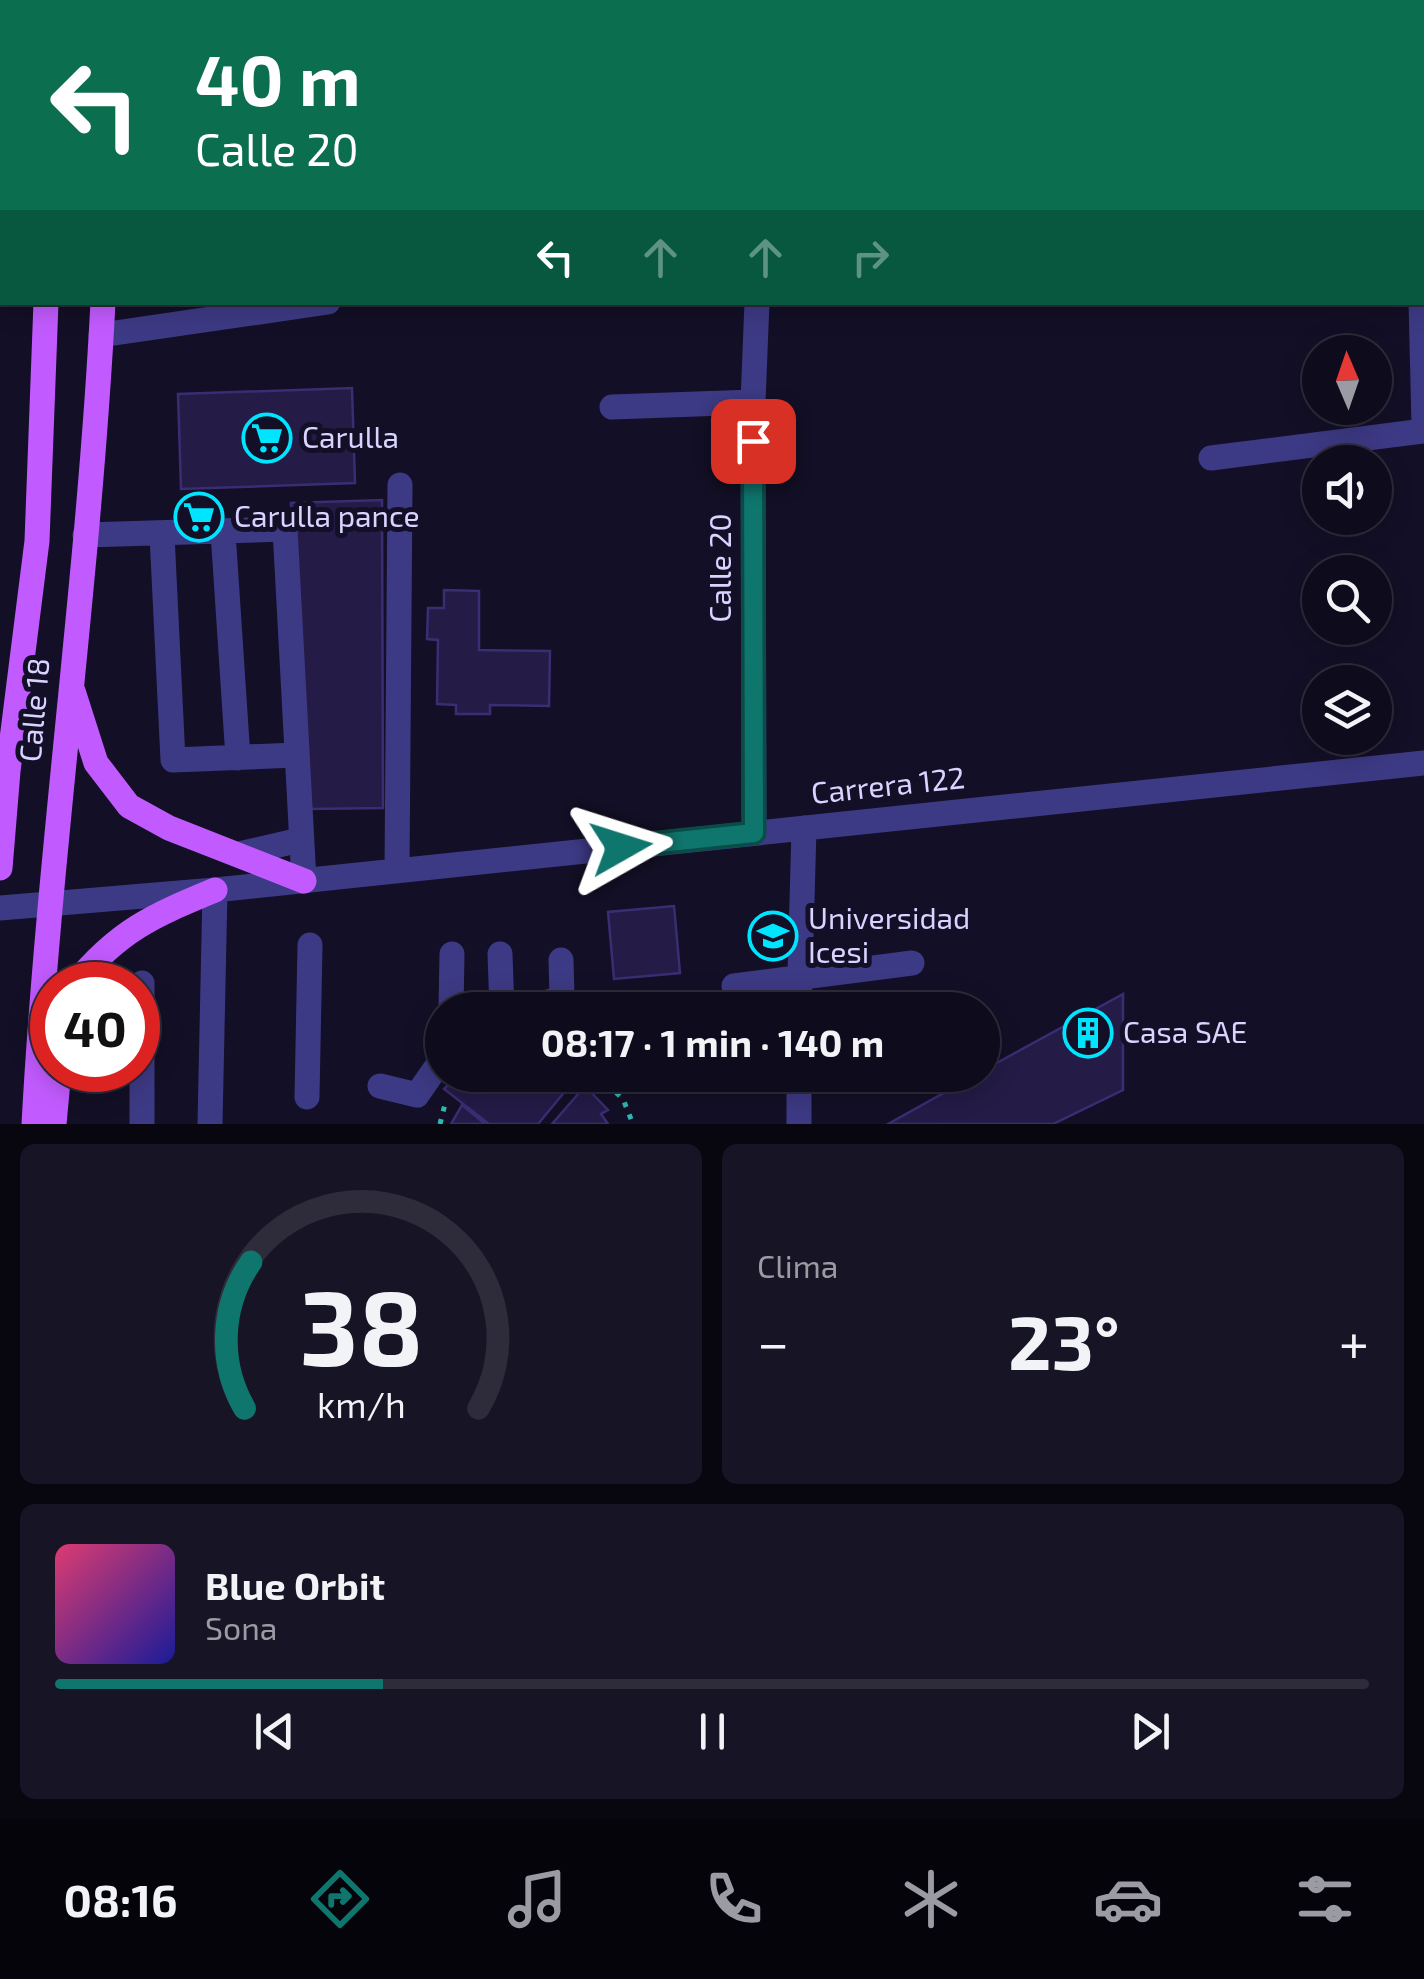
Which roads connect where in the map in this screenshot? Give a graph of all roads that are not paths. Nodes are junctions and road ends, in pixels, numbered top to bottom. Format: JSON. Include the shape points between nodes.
{"nodes":[{"id":1,"x":46,"y":305,"type":"edge"},
{"id":2,"x":103,"y":305,"type":"edge"},
{"id":3,"x":307,"y":305,"type":"edge"},
{"id":4,"x":758,"y":305,"type":"edge"},
{"id":5,"x":1421,"y":305,"type":"edge"},
{"id":6,"x":101,"y":335,"type":"junction"},
{"id":7,"x":753,"y":402,"type":"junction"},
{"id":8,"x":612,"y":407,"type":"dead end"},
{"id":9,"x":1424,"y":428,"type":"edge"},
{"id":10,"x":1211,"y":458,"type":"dead end"},
{"id":11,"x":400,"y":486,"type":"dead end"},
{"id":12,"x":223,"y":532,"type":"junction"},
{"id":13,"x":162,"y":534,"type":"junction"},
{"id":14,"x":84,"y":535,"type":"junction"},
{"id":15,"x":70,"y":681,"type":"junction"},
{"id":16,"x":296,"y":755,"type":"junction"},
{"id":17,"x":238,"y":758,"type":"junction"},
{"id":18,"x":1424,"y":762,"type":"edge"},
{"id":19,"x":804,"y":828,"type":"junction"},
{"id":20,"x":754,"y":833,"type":"junction"},
{"id":21,"x":300,"y":840,"type":"junction"},
{"id":22,"x":1,"y":846,"type":"edge"},
{"id":23,"x":239,"y":854,"type":"junction"},
{"id":24,"x":0,"y":868,"type":"edge"},
{"id":25,"x":397,"y":871,"type":"junction"},
{"id":26,"x":304,"y":881,"type":"junction"},
{"id":27,"x":215,"y":890,"type":"junction"},
{"id":28,"x":51,"y":904,"type":"junction"},
{"id":29,"x":0,"y":908,"type":"edge"},
{"id":30,"x":310,"y":945,"type":"dead end"},
{"id":31,"x":452,"y":954,"type":"dead end"},
{"id":32,"x":500,"y":954,"type":"dead end"},
{"id":33,"x":561,"y":960,"type":"dead end"},
{"id":34,"x":93,"y":962,"type":"edge"},
{"id":35,"x":912,"y":963,"type":"dead end"},
{"id":36,"x":799,"y":980,"type":"junction"},
{"id":37,"x":734,"y":986,"type":"dead end"},
{"id":38,"x":451,"y":992,"type":"edge"},
{"id":39,"x":501,"y":992,"type":"edge"},
{"id":40,"x":562,"y":992,"type":"edge"},
{"id":41,"x":799,"y":992,"type":"edge"},
{"id":42,"x":425,"y":1084,"type":"edge"},
{"id":43,"x":380,"y":1086,"type":"dead end"},
{"id":44,"x":57,"y":1092,"type":"edge"},
{"id":45,"x":142,"y":1092,"type":"edge"},
{"id":46,"x":799,"y":1092,"type":"edge"},
{"id":47,"x":308,"y":1097,"type":"dead end"},
{"id":48,"x":34,"y":1124,"type":"edge"},
{"id":49,"x":54,"y":1124,"type":"edge"},
{"id":50,"x":142,"y":1124,"type":"edge"},
{"id":51,"x":210,"y":1124,"type":"edge"},
{"id":52,"x":798,"y":1124,"type":"edge"}],
"edges":[{"from":1,"to":22,"type":"main road","name":"Calle 18","via":[[36,542]]},
{"from":2,"to":6,"type":"main road","name":"Calle 18"},
{"from":3,"to":6,"type":"street"},
{"from":4,"to":7,"type":"street","name":"Calle 20"},
{"from":5,"to":9,"type":"street"},
{"from":6,"to":14,"type":"main road","name":"Calle 18"},
{"from":7,"to":8,"type":"street"},
{"from":7,"to":20,"type":"street","name":"Calle 20"},
{"from":9,"to":10,"type":"street"},
{"from":11,"to":25,"type":"street"},
{"from":12,"to":13,"type":"street"},
{"from":12,"to":16,"type":"street","via":[[285,529]]},
{"from":12,"to":17,"type":"street"},
{"from":13,"to":14,"type":"street"},
{"from":13,"to":17,"type":"street","via":[[173,760]]},
{"from":14,"to":15,"type":"main road","name":"Calle 18"},
{"from":15,"to":23,"type":"main road","via":[[96,763],[129,806]]},
{"from":15,"to":28,"type":"main road","name":"Calle 18"},
{"from":16,"to":17,"type":"street"},
{"from":16,"to":21,"type":"street"},
{"from":18,"to":19,"type":"street","name":"Carrera 122"},
{"from":19,"to":20,"type":"street","name":"Carrera 122"},
{"from":19,"to":36,"type":"street"},
{"from":20,"to":25,"type":"street","name":"Carrera 122"},
{"from":21,"to":23,"type":"street"},
{"from":21,"to":26,"type":"street"},
{"from":22,"to":24,"type":"main road","name":"Calle 18"},
{"from":23,"to":26,"type":"main road"},
{"from":25,"to":26,"type":"street","name":"Carrera 122"},
{"from":26,"to":27,"type":"street","name":"Carrera 122"},
{"from":27,"to":28,"type":"street","name":"Carrera 122"},
{"from":27,"to":34,"type":"main road","via":[[146,919]]},
{"from":27,"to":51,"type":"street"},
{"from":28,"to":29,"type":"street","name":"Carrera 122"},
{"from":28,"to":48,"type":"main road","name":"Calle 18"},
{"from":30,"to":47,"type":"street"},
{"from":31,"to":38,"type":"street"},
{"from":32,"to":39,"type":"street"},
{"from":33,"to":40,"type":"street"},
{"from":35,"to":36,"type":"street"},
{"from":36,"to":37,"type":"street"},
{"from":36,"to":41,"type":"street"},
{"from":42,"to":43,"type":"street","via":[[417,1095]]},
{"from":44,"to":49,"type":"main road"},
{"from":45,"to":50,"type":"street"},
{"from":46,"to":52,"type":"street"}]}
